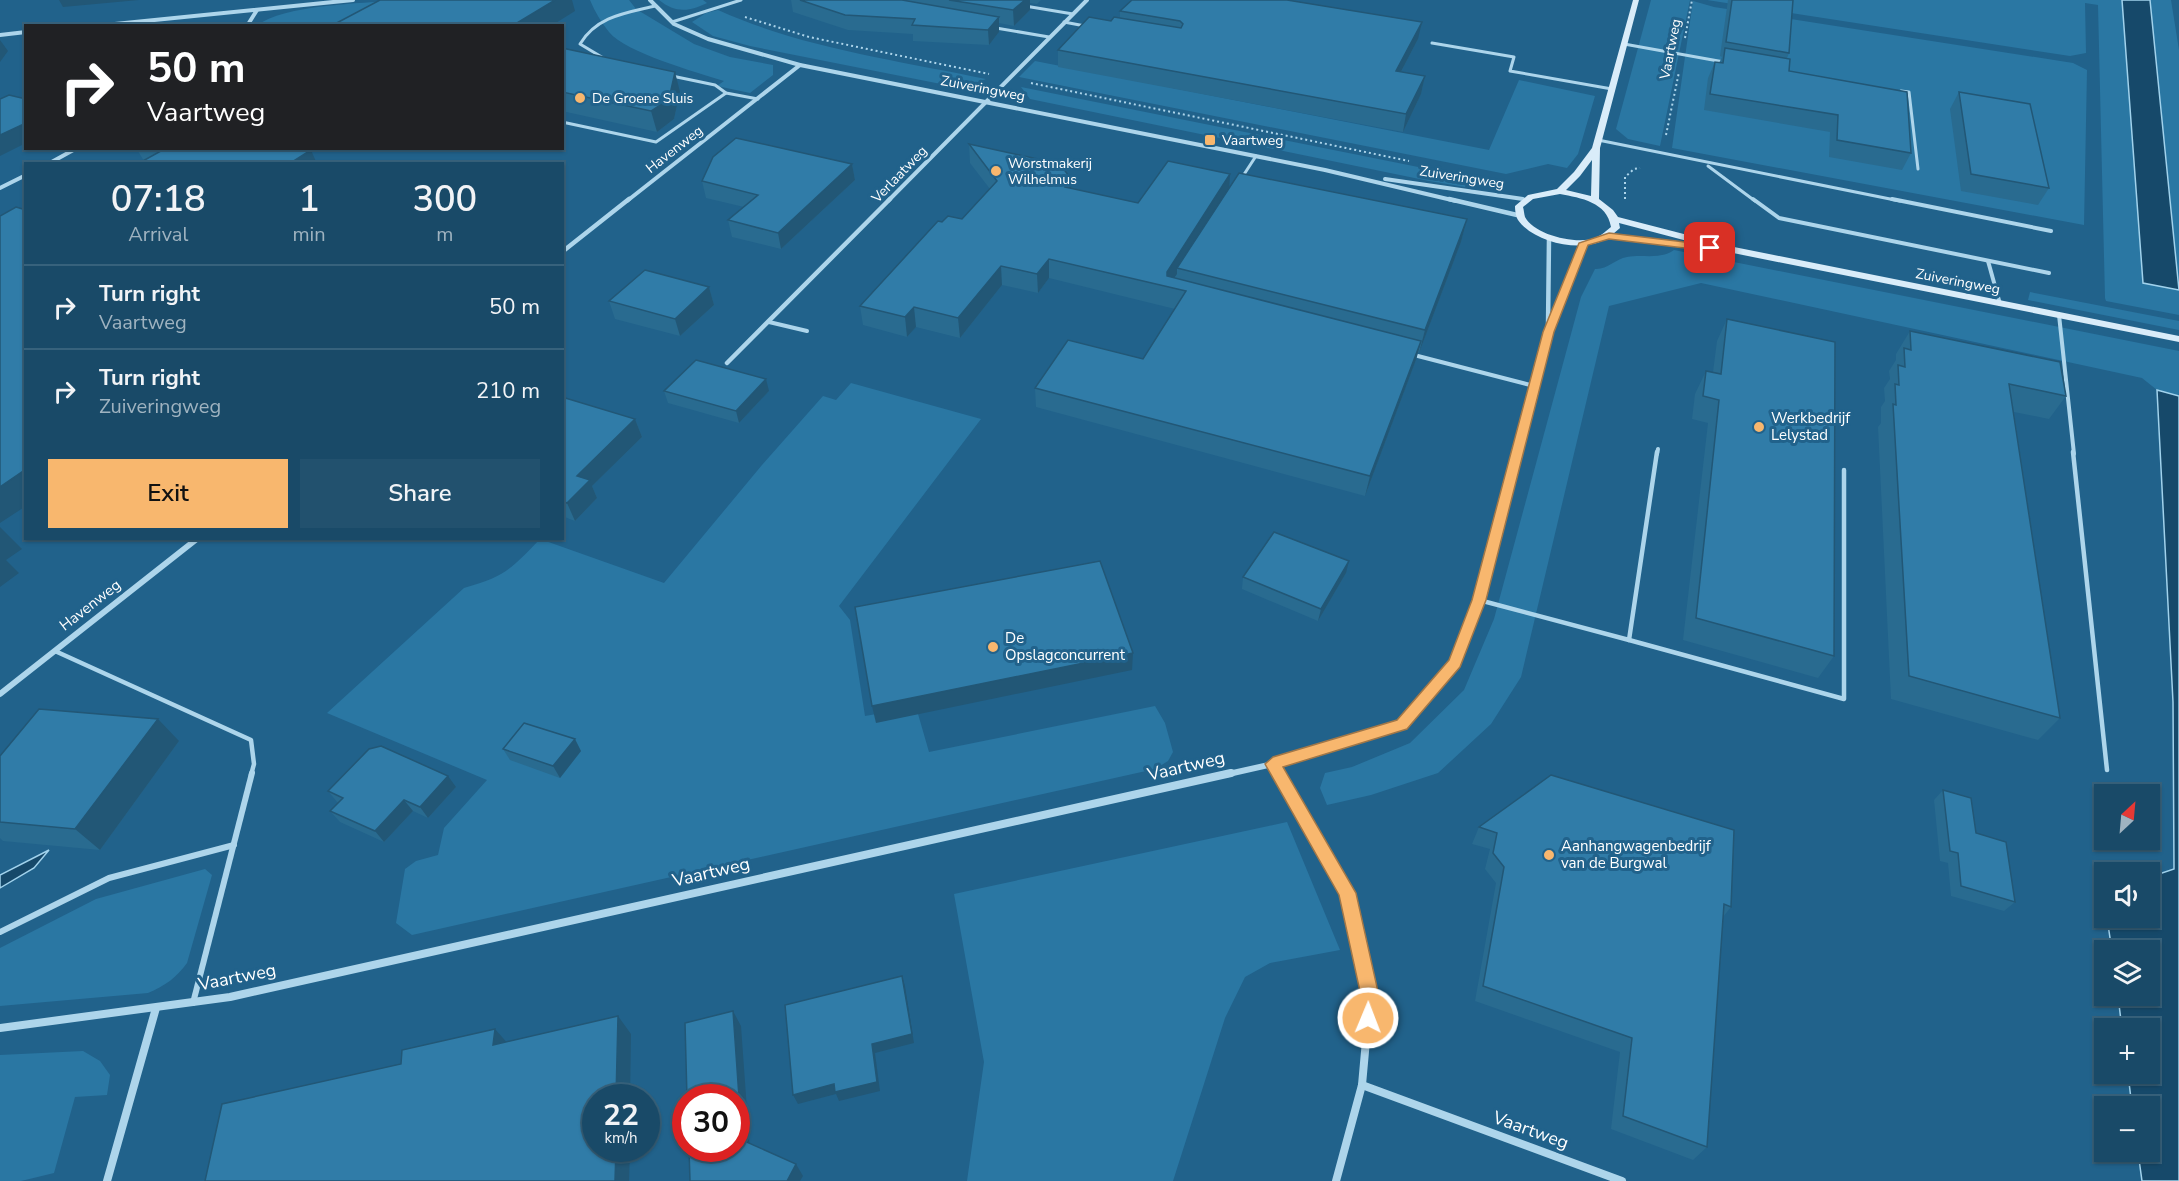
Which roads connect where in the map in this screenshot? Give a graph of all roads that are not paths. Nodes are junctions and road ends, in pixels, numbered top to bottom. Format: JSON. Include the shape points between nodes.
{"nodes":[{"id":1,"x":353,"y":0,"type":"edge"},
{"id":2,"x":650,"y":0,"type":"edge"},
{"id":3,"x":741,"y":0,"type":"edge"},
{"id":4,"x":1086,"y":0,"type":"edge"},
{"id":5,"x":1636,"y":0,"type":"edge"},
{"id":6,"x":1016,"y":4,"type":"edge"},
{"id":7,"x":655,"y":6,"type":"junction"},
{"id":8,"x":257,"y":10,"type":"junction"},
{"id":9,"x":1073,"y":14,"type":"junction"},
{"id":10,"x":672,"y":22,"type":"junction"},
{"id":11,"x":1064,"y":22,"type":"junction"},
{"id":12,"x":115,"y":24,"type":"edge"},
{"id":13,"x":248,"y":24,"type":"edge"},
{"id":14,"x":1087,"y":26,"type":"edge"},
{"id":15,"x":990,"y":27,"type":"edge"},
{"id":16,"x":24,"y":32,"type":"edge"},
{"id":17,"x":0,"y":35,"type":"edge"},
{"id":18,"x":1049,"y":37,"type":"junction"},
{"id":19,"x":1432,"y":43,"type":"dead end"},
{"id":20,"x":1623,"y":44,"type":"junction"},
{"id":21,"x":609,"y":62,"type":"edge"},
{"id":22,"x":1729,"y":63,"type":"edge"},
{"id":23,"x":800,"y":65,"type":"junction"},
{"id":24,"x":662,"y":74,"type":"edge"},
{"id":25,"x":1612,"y":89,"type":"junction"},
{"id":26,"x":1898,"y":90,"type":"edge"},
{"id":27,"x":726,"y":93,"type":"junction"},
{"id":28,"x":758,"y":99,"type":"junction"},
{"id":29,"x":983,"y":102,"type":"junction"},
{"id":30,"x":564,"y":122,"type":"edge"},
{"id":31,"x":1597,"y":144,"type":"junction"},
{"id":32,"x":73,"y":150,"type":"edge"},
{"id":33,"x":1256,"y":156,"type":"junction"},
{"id":34,"x":52,"y":162,"type":"edge"},
{"id":35,"x":1706,"y":164,"type":"junction"},
{"id":36,"x":1918,"y":169,"type":"dead end"},
{"id":37,"x":1325,"y":170,"type":"junction"},
{"id":38,"x":24,"y":176,"type":"edge"},
{"id":39,"x":1237,"y":185,"type":"edge"},
{"id":40,"x":0,"y":188,"type":"edge"},
{"id":41,"x":1560,"y":192,"type":"junction"},
{"id":42,"x":1523,"y":199,"type":"junction"},
{"id":43,"x":1595,"y":200,"type":"junction"},
{"id":44,"x":1517,"y":215,"type":"junction"},
{"id":45,"x":1616,"y":219,"type":"junction"},
{"id":46,"x":2050,"y":231,"type":"dead end"},
{"id":47,"x":1609,"y":236,"type":"junction"},
{"id":48,"x":1549,"y":238,"type":"junction"},
{"id":49,"x":1584,"y":243,"type":"junction"},
{"id":50,"x":564,"y":250,"type":"edge"},
{"id":51,"x":1733,"y":250,"type":"junction"},
{"id":52,"x":1988,"y":261,"type":"junction"},
{"id":53,"x":2049,"y":273,"type":"dead end"},
{"id":54,"x":2000,"y":304,"type":"junction"},
{"id":55,"x":2059,"y":315,"type":"junction"},
{"id":56,"x":769,"y":322,"type":"junction"},
{"id":57,"x":807,"y":331,"type":"dead end"},
{"id":58,"x":1548,"y":332,"type":"junction"},
{"id":59,"x":2179,"y":339,"type":"edge"},
{"id":60,"x":1409,"y":354,"type":"edge"},
{"id":61,"x":727,"y":363,"type":"dead end"},
{"id":62,"x":1534,"y":386,"type":"junction"},
{"id":63,"x":1658,"y":449,"type":"dead end"},
{"id":64,"x":1844,"y":470,"type":"dead end"},
{"id":65,"x":195,"y":540,"type":"edge"},
{"id":66,"x":1479,"y":600,"type":"junction"},
{"id":67,"x":1629,"y":640,"type":"junction"},
{"id":68,"x":55,"y":651,"type":"junction"},
{"id":69,"x":0,"y":694,"type":"edge"},
{"id":70,"x":1273,"y":764,"type":"junction"},
{"id":71,"x":2107,"y":770,"type":"dead end"},
{"id":72,"x":234,"y":844,"type":"junction"},
{"id":73,"x":0,"y":932,"type":"edge"},
{"id":74,"x":193,"y":1003,"type":"junction"},
{"id":75,"x":156,"y":1008,"type":"junction"},
{"id":76,"x":0,"y":1028,"type":"edge"},
{"id":77,"x":1362,"y":1085,"type":"junction"},
{"id":78,"x":107,"y":1181,"type":"edge"},
{"id":79,"x":1336,"y":1181,"type":"edge"},
{"id":80,"x":1622,"y":1181,"type":"edge"}],
"edges":[{"from":1,"to":8,"type":"street"},
{"from":2,"to":7,"type":"street","name":"Zuiveringweg"},
{"from":3,"to":10,"type":"lane"},
{"from":4,"to":9,"type":"street","name":"Verlaatweg"},
{"from":5,"to":20,"type":"street"},
{"from":6,"to":9,"type":"lane"},
{"from":7,"to":10,"type":"street","name":"Zuiveringweg"},
{"from":7,"to":21,"type":"lane","via":[[614,15],[586,32],[580,44]]},
{"from":8,"to":12,"type":"street"},
{"from":8,"to":13,"type":"street"},
{"from":9,"to":11,"type":"street","name":"Verlaatweg"},
{"from":10,"to":23,"type":"street","name":"Zuiveringweg","via":[[708,39]]},
{"from":11,"to":14,"type":"lane"},
{"from":11,"to":18,"type":"street","name":"Verlaatweg"},
{"from":15,"to":18,"type":"lane"},
{"from":16,"to":17,"type":"street"},
{"from":18,"to":29,"type":"street","name":"Verlaatweg"},
{"from":19,"to":25,"type":"lane","via":[[1514,57],[1510,70]]},
{"from":20,"to":22,"type":"lane"},
{"from":20,"to":25,"type":"street"},
{"from":23,"to":28,"type":"street","name":"Havenweg"},
{"from":23,"to":29,"type":"street","name":"Zuiveringweg"},
{"from":24,"to":27,"type":"lane","via":[[715,85]]},
{"from":25,"to":31,"type":"street"},
{"from":26,"to":36,"type":"lane","via":[[1909,92]]},
{"from":27,"to":28,"type":"lane"},
{"from":27,"to":30,"type":"lane","via":[[656,142]]},
{"from":28,"to":50,"type":"street","name":"Havenweg"},
{"from":29,"to":33,"type":"street","name":"Zuiveringweg"},
{"from":29,"to":56,"type":"street","name":"Verlaatweg"},
{"from":31,"to":35,"type":"lane"},
{"from":31,"to":41,"type":"street"},
{"from":31,"to":43,"type":"street"},
{"from":32,"to":34,"type":"street"},
{"from":33,"to":37,"type":"street","name":"Zuiveringweg"},
{"from":33,"to":39,"type":"lane"},
{"from":35,"to":46,"type":"lane"},
{"from":35,"to":52,"type":"lane","via":[[1779,218]]},
{"from":37,"to":42,"type":"street","name":"Zuiveringweg"},
{"from":37,"to":44,"type":"street","name":"Zuiveringweg"},
{"from":38,"to":40,"type":"street"},
{"from":41,"to":42,"type":"street","via":[[1538,193]]},
{"from":41,"to":43,"type":"street"},
{"from":42,"to":44,"type":"street","via":[[1517,206]]},
{"from":43,"to":45,"type":"street"},
{"from":44,"to":48,"type":"street","via":[[1528,228]]},
{"from":45,"to":47,"type":"street","via":[[1616,228]]},
{"from":45,"to":51,"type":"street","name":"Zuiveringweg"},
{"from":47,"to":49,"type":"street"},
{"from":47,"to":51,"type":"street","name":"Zuiveringweg"},
{"from":48,"to":49,"type":"street"},
{"from":48,"to":58,"type":"street","name":"Vaartweg"},
{"from":49,"to":58,"type":"street","name":"Vaartweg"},
{"from":51,"to":54,"type":"street","name":"Zuiveringweg"},
{"from":52,"to":53,"type":"lane"},
{"from":52,"to":54,"type":"lane"},
{"from":54,"to":55,"type":"street","name":"Zuiveringweg"},
{"from":55,"to":59,"type":"street","name":"Zuiveringweg"},
{"from":55,"to":71,"type":"lane"},
{"from":56,"to":57,"type":"lane"},
{"from":56,"to":61,"type":"street","name":"Verlaatweg"},
{"from":58,"to":62,"type":"street","name":"Vaartweg"},
{"from":60,"to":62,"type":"lane"},
{"from":62,"to":66,"type":"street","name":"Vaartweg"},
{"from":63,"to":67,"type":"lane"},
{"from":64,"to":67,"type":"lane","via":[[1844,699]]},
{"from":65,"to":68,"type":"street","name":"Havenweg"},
{"from":66,"to":67,"type":"lane"},
{"from":66,"to":70,"type":"street","name":"Vaartweg","via":[[1455,663],[1402,724]]},
{"from":68,"to":69,"type":"street","name":"Havenweg"},
{"from":68,"to":72,"type":"lane","via":[[251,740],[254,764]]},
{"from":70,"to":74,"type":"street","name":"Vaartweg"},
{"from":70,"to":77,"type":"street","via":[[1347,893],[1370,996]]},
{"from":72,"to":73,"type":"lane","via":[[110,878]]},
{"from":72,"to":74,"type":"lane"},
{"from":74,"to":75,"type":"street","name":"Vaartweg"},
{"from":75,"to":76,"type":"street","name":"Vaartweg"},
{"from":75,"to":78,"type":"street"},
{"from":77,"to":79,"type":"street"},
{"from":77,"to":80,"type":"street","name":"Vaartweg"}]}
